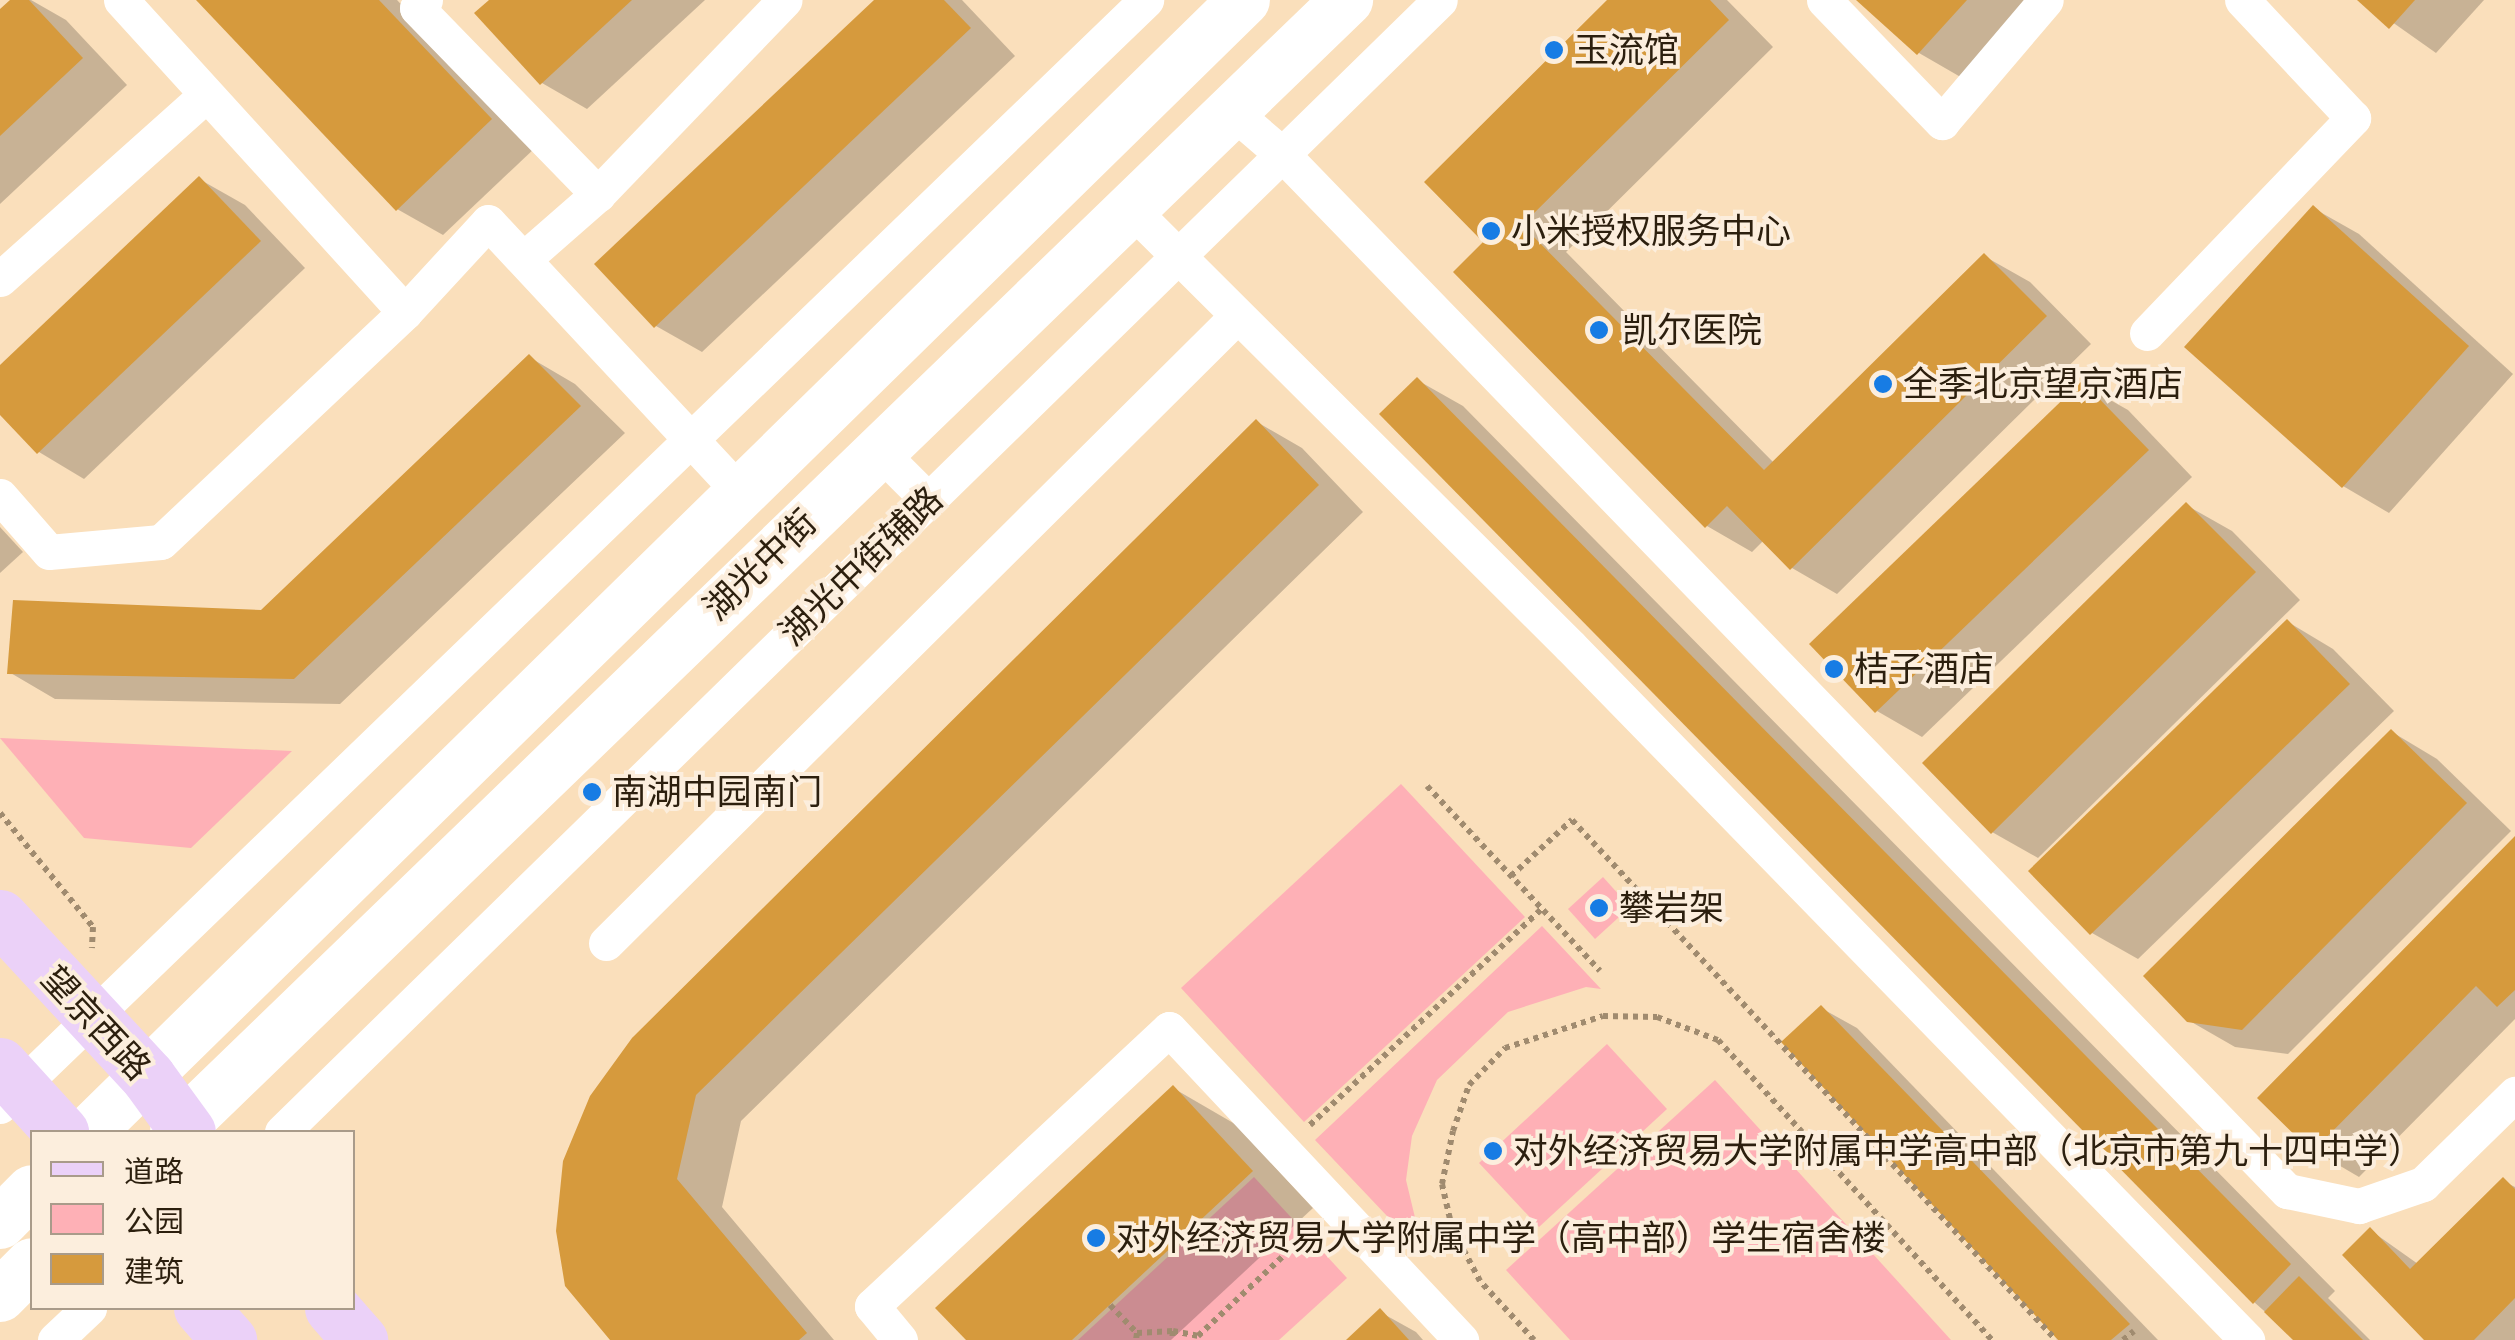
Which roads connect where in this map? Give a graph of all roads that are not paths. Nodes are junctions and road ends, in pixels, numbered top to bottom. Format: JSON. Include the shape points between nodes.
{"nodes":[{"id":1,"x":121,"y":0,"type":"edge"},
{"id":2,"x":426,"y":0,"type":"edge"},
{"id":3,"x":785,"y":0,"type":"edge"},
{"id":4,"x":1146,"y":0,"type":"edge"},
{"id":5,"x":1244,"y":0,"type":"edge"},
{"id":6,"x":1346,"y":0,"type":"edge"},
{"id":7,"x":1440,"y":0,"type":"edge"},
{"id":8,"x":1824,"y":0,"type":"edge"},
{"id":9,"x":2046,"y":0,"type":"edge"},
{"id":10,"x":2242,"y":0,"type":"edge"},
{"id":11,"x":205,"y":96,"type":"junction"},
{"id":12,"x":1234,"y":113,"type":"junction"},
{"id":13,"x":1283,"y":155,"type":"junction"},
{"id":14,"x":598,"y":194,"type":"junction"},
{"id":15,"x":1132,"y":210,"type":"junction"},
{"id":16,"x":525,"y":258,"type":"junction"},
{"id":17,"x":1178,"y":258,"type":"junction"},
{"id":18,"x":0,"y":278,"type":"edge"},
{"id":19,"x":405,"y":312,"type":"junction"},
{"id":20,"x":1237,"y":316,"type":"junction"},
{"id":21,"x":2147,"y":334,"type":"dead end"},
{"id":22,"x":688,"y":440,"type":"junction"},
{"id":23,"x":878,"y":450,"type":"junction"},
{"id":24,"x":742,"y":494,"type":"junction"},
{"id":25,"x":0,"y":496,"type":"edge"},
{"id":26,"x":928,"y":500,"type":"junction"},
{"id":27,"x":0,"y":917,"type":"edge"},
{"id":28,"x":606,"y":942,"type":"dead end"},
{"id":29,"x":91,"y":1019,"type":"junction"},
{"id":30,"x":148,"y":1076,"type":"junction"},
{"id":31,"x":6,"y":1086,"type":"edge"},
{"id":32,"x":2515,"y":1094,"type":"edge"},
{"id":33,"x":59,"y":1130,"type":"edge"},
{"id":34,"x":92,"y":1130,"type":"edge"},
{"id":35,"x":183,"y":1130,"type":"edge"},
{"id":36,"x":284,"y":1130,"type":"edge"},
{"id":37,"x":30,"y":1193,"type":"edge"},
{"id":38,"x":0,"y":1223,"type":"edge"},
{"id":39,"x":30,"y":1266,"type":"edge"},
{"id":40,"x":0,"y":1296,"type":"edge"},
{"id":41,"x":87,"y":1310,"type":"edge"},
{"id":42,"x":203,"y":1310,"type":"edge"},
{"id":43,"x":334,"y":1310,"type":"edge"},
{"id":44,"x":55,"y":1340,"type":"edge"},
{"id":45,"x":229,"y":1340,"type":"edge"},
{"id":46,"x":360,"y":1340,"type":"edge"},
{"id":47,"x":900,"y":1340,"type":"edge"},
{"id":48,"x":1462,"y":1340,"type":"edge"},
{"id":49,"x":2247,"y":1340,"type":"edge"}],
"edges":[{"from":1,"to":11,"type":"street"},
{"from":2,"to":14,"type":"street","via":[[416,8]]},
{"from":3,"to":14,"type":"street"},
{"from":4,"to":22,"type":"street"},
{"from":5,"to":24,"type":"main road","name":"湖光中街"},
{"from":6,"to":12,"type":"main road","name":"湖光中街"},
{"from":7,"to":13,"type":"street","name":"湖光中街辅路"},
{"from":8,"to":9,"type":"street","via":[[1942,122]]},
{"from":10,"to":21,"type":"street","via":[[2352,118]]},
{"from":11,"to":18,"type":"street"},
{"from":11,"to":19,"type":"street"},
{"from":12,"to":13,"type":"street"},
{"from":12,"to":15,"type":"main road","name":"湖光中街"},
{"from":13,"to":17,"type":"street","name":"湖光中街辅路"},
{"from":13,"to":32,"type":"street","via":[[2287,1192],[2359,1206],[2423,1184]]},
{"from":14,"to":16,"type":"street"},
{"from":15,"to":17,"type":"street"},
{"from":15,"to":23,"type":"main road","name":"湖光中街"},
{"from":16,"to":19,"type":"street","via":[[488,222]]},
{"from":16,"to":22,"type":"street"},
{"from":17,"to":20,"type":"street"},
{"from":17,"to":26,"type":"street","name":"湖光中街辅路"},
{"from":19,"to":25,"type":"street","via":[[161,542],[49,552]]},
{"from":20,"to":28,"type":"street"},
{"from":20,"to":49,"type":"street","via":[[1570,646]]},
{"from":22,"to":24,"type":"street"},
{"from":22,"to":29,"type":"street"},
{"from":23,"to":26,"type":"street"},
{"from":23,"to":35,"type":"main road","name":"湖光中街"},
{"from":24,"to":30,"type":"main road","name":"湖光中街"},
{"from":26,"to":36,"type":"street","name":"湖光中街辅路"},
{"from":27,"to":29,"type":"main road","name":"望京西路"},
{"from":29,"to":30,"type":"main road","name":"望京西路"},
{"from":29,"to":31,"type":"street"},
{"from":30,"to":34,"type":"main road","name":"湖光中街"},
{"from":30,"to":35,"type":"main road","name":"望京西路"},
{"from":31,"to":33,"type":"main road"},
{"from":37,"to":38,"type":"main road"},
{"from":39,"to":40,"type":"main road"},
{"from":41,"to":44,"type":"street"},
{"from":42,"to":45,"type":"main road"},
{"from":43,"to":46,"type":"main road"},
{"from":47,"to":48,"type":"street","via":[[872,1306],[1170,1028]]}]}
